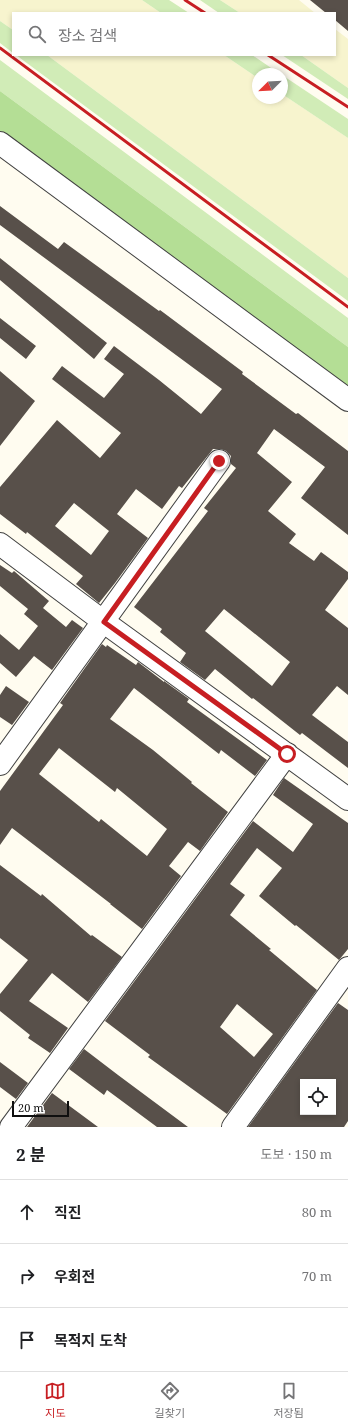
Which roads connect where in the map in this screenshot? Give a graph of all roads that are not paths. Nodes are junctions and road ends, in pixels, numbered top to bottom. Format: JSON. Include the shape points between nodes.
{"nodes":[{"id":1,"x":0,"y":144,"type":"edge"},
{"id":2,"x":348,"y":400,"type":"edge"},
{"id":3,"x":219,"y":461,"type":"dead end"},
{"id":4,"x":0,"y":544,"type":"edge"},
{"id":5,"x":104,"y":622,"type":"junction"},
{"id":6,"x":287,"y":754,"type":"junction"},
{"id":7,"x":0,"y":764,"type":"edge"},
{"id":8,"x":348,"y":799,"type":"edge"},
{"id":9,"x":348,"y":968,"type":"edge"},
{"id":10,"x":11,"y":1127,"type":"edge"},
{"id":11,"x":233,"y":1127,"type":"edge"}],
"edges":[{"from":1,"to":2,"type":"street"},
{"from":3,"to":5,"type":"street"},
{"from":4,"to":5,"type":"street"},
{"from":5,"to":6,"type":"street"},
{"from":5,"to":7,"type":"street"},
{"from":6,"to":8,"type":"street"},
{"from":6,"to":10,"type":"street"},
{"from":9,"to":11,"type":"street"}]}
